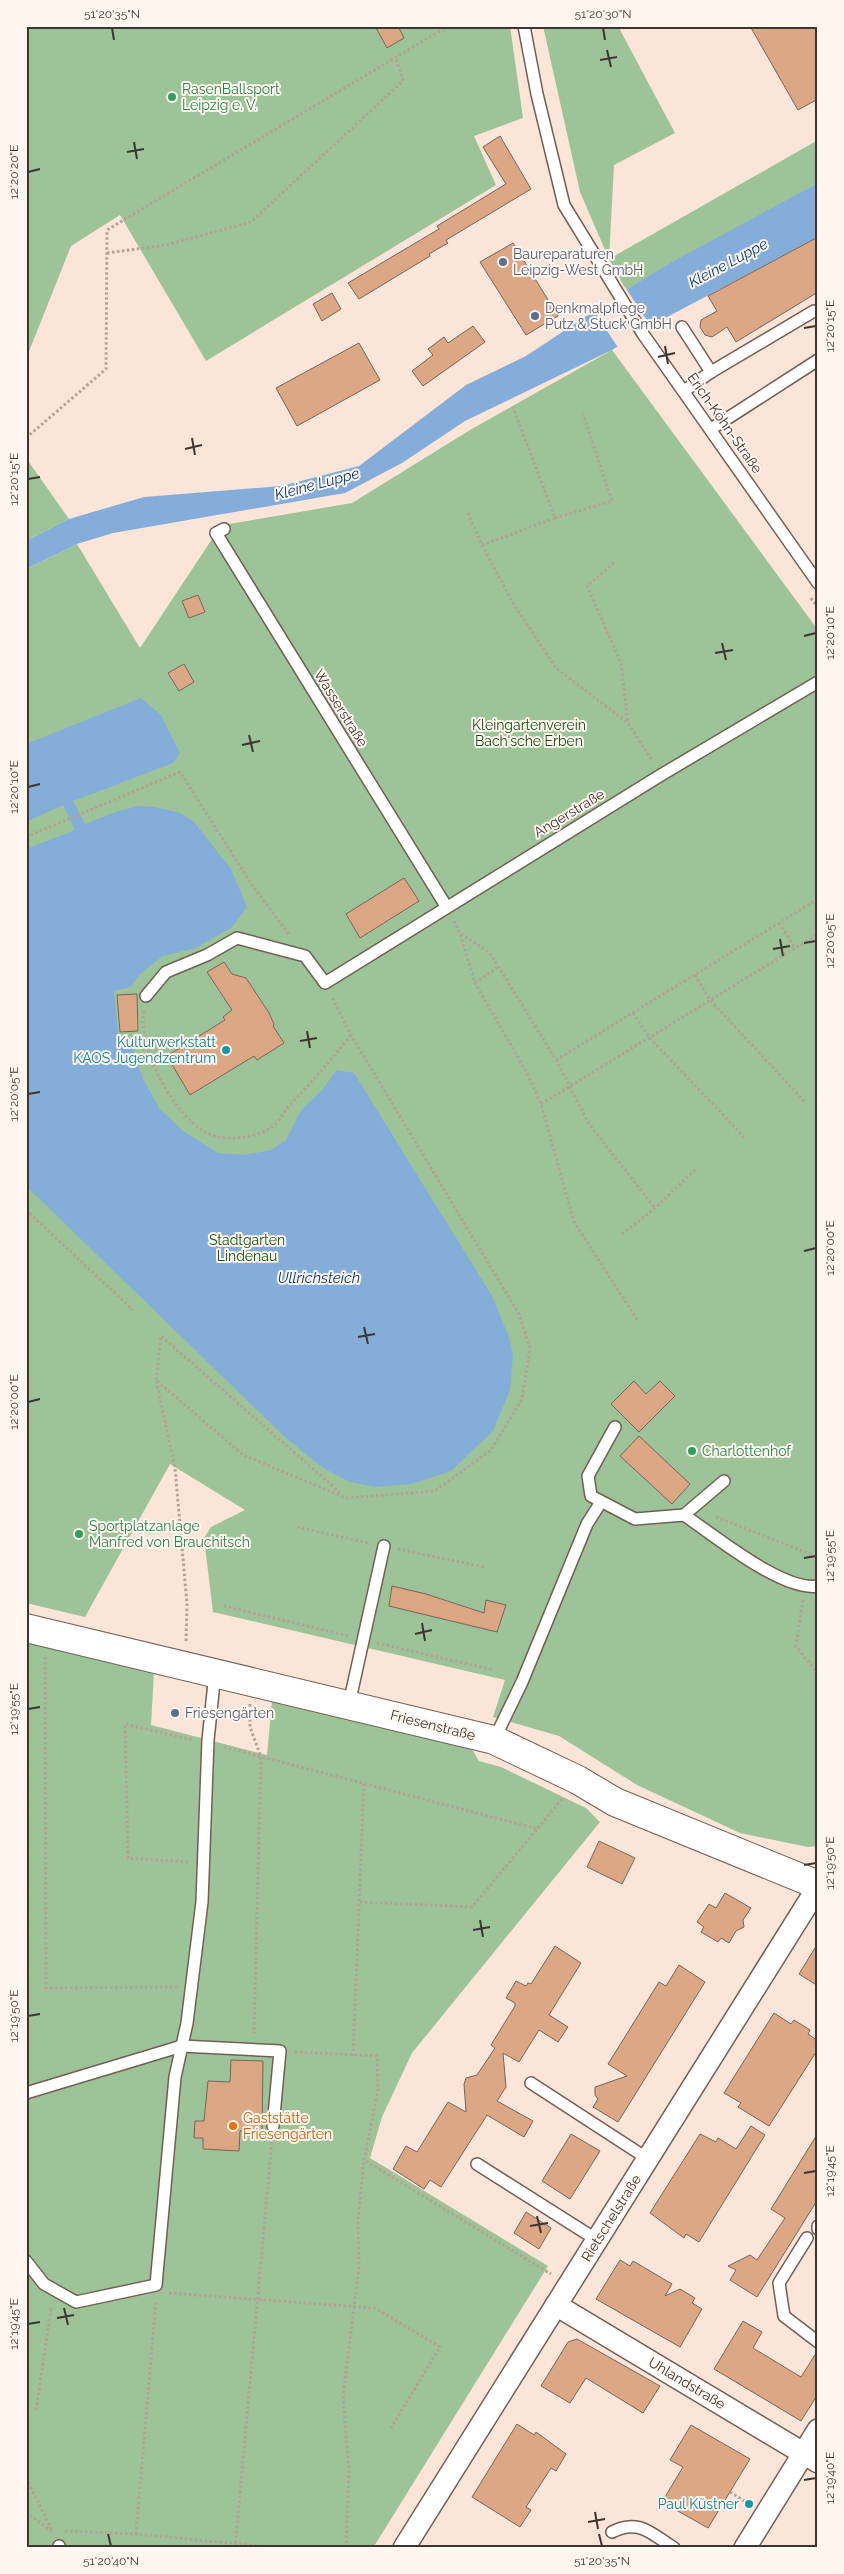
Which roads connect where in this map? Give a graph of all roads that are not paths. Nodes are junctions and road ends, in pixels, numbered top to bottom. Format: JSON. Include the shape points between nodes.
{"nodes":[{"id":1,"x":524,"y":26,"type":"edge"},
{"id":2,"x":814,"y":311,"type":"dead end"},
{"id":3,"x":682,"y":327,"type":"dead end"},
{"id":4,"x":818,"y":360,"type":"edge"},
{"id":5,"x":711,"y":372,"type":"junction"},
{"id":6,"x":684,"y":391,"type":"junction"},
{"id":7,"x":711,"y":429,"type":"junction"},
{"id":8,"x":224,"y":528,"type":"dead end"},
{"id":9,"x":818,"y":582,"type":"edge"},
{"id":10,"x":818,"y":682,"type":"edge"},
{"id":11,"x":446,"y":906,"type":"junction"},
{"id":12,"x":146,"y":996,"type":"road end"},
{"id":13,"x":615,"y":1427,"type":"dead end"},
{"id":14,"x":724,"y":1481,"type":"dead end"},
{"id":15,"x":601,"y":1502,"type":"junction"},
{"id":16,"x":684,"y":1515,"type":"junction"},
{"id":17,"x":384,"y":1546,"type":"road end"},
{"id":18,"x":818,"y":1586,"type":"edge"},
{"id":19,"x":36,"y":1631,"type":"edge"},
{"id":20,"x":215,"y":1673,"type":"junction"},
{"id":21,"x":349,"y":1704,"type":"junction"},
{"id":22,"x":494,"y":1740,"type":"junction"},
{"id":23,"x":818,"y":1886,"type":"edge"},
{"id":24,"x":182,"y":2046,"type":"junction"},
{"id":25,"x":531,"y":2083,"type":"dead end"},
{"id":26,"x":26,"y":2092,"type":"edge"},
{"id":27,"x":273,"y":2126,"type":"road end"},
{"id":28,"x":648,"y":2159,"type":"junction"},
{"id":29,"x":477,"y":2164,"type":"dead end"},
{"id":30,"x":807,"y":2238,"type":"dead end"},
{"id":31,"x":597,"y":2240,"type":"junction"},
{"id":32,"x":26,"y":2261,"type":"edge"},
{"id":33,"x":556,"y":2305,"type":"junction"},
{"id":34,"x":818,"y":2342,"type":"edge"},
{"id":35,"x":818,"y":2430,"type":"edge"},
{"id":36,"x":811,"y":2457,"type":"edge"},
{"id":37,"x":612,"y":2532,"type":"dead end"},
{"id":38,"x":404,"y":2548,"type":"edge"},
{"id":39,"x":674,"y":2548,"type":"edge"},
{"id":40,"x":745,"y":2548,"type":"edge"}],
"edges":[{"from":1,"to":6,"type":"lane","name":"Erich-Köhn-Straße","via":[[564,205],[616,292]]},
{"from":2,"to":5,"type":"lane"},
{"from":3,"to":5,"type":"lane"},
{"from":4,"to":7,"type":"lane"},
{"from":5,"to":6,"type":"lane"},
{"from":6,"to":7,"type":"lane","name":"Erich-Köhn-Straße"},
{"from":7,"to":9,"type":"lane","name":"Erich-Köhn-Straße"},
{"from":8,"to":11,"type":"lane","name":"Wasserstraße","via":[[216,533]]},
{"from":10,"to":11,"type":"lane","name":"Angerstraße"},
{"from":11,"to":12,"type":"lane","name":"Angerstraße","via":[[325,983],[305,956],[237,938],[166,972]]},
{"from":13,"to":15,"type":"lane","via":[[588,1476],[591,1496]]},
{"from":14,"to":16,"type":"lane"},
{"from":15,"to":16,"type":"lane","via":[[635,1519]]},
{"from":15,"to":22,"type":"lane","via":[[587,1524],[522,1682]]},
{"from":16,"to":18,"type":"lane","via":[[777,1577],[804,1588]]},
{"from":17,"to":21,"type":"lane"},
{"from":19,"to":20,"type":"street","name":"Friesenstraße"},
{"from":20,"to":21,"type":"street","name":"Friesenstraße"},
{"from":20,"to":24,"type":"lane","via":[[208,1743],[202,1902]]},
{"from":21,"to":22,"type":"street","name":"Friesenstraße"},
{"from":22,"to":23,"type":"street","name":"Friesenstraße","via":[[578,1780],[615,1802]]},
{"from":23,"to":28,"type":"street","name":"Rietschelstraße"},
{"from":24,"to":26,"type":"lane"},
{"from":24,"to":27,"type":"lane","via":[[280,2051]]},
{"from":24,"to":32,"type":"lane","via":[[175,2077],[156,2288],[76,2302],[44,2284]]},
{"from":25,"to":28,"type":"lane"},
{"from":28,"to":31,"type":"street","name":"Rietschelstraße"},
{"from":29,"to":31,"type":"lane"},
{"from":30,"to":34,"type":"lane","via":[[779,2283],[784,2316]]},
{"from":31,"to":33,"type":"street","name":"Rietschelstraße"},
{"from":33,"to":36,"type":"street","name":"Uhlandstraße"},
{"from":33,"to":38,"type":"street","name":"Rietschelstraße"},
{"from":35,"to":36,"type":"street"},
{"from":36,"to":40,"type":"street"},
{"from":37,"to":39,"type":"lane","via":[[625,2525],[638,2526]]}]}
